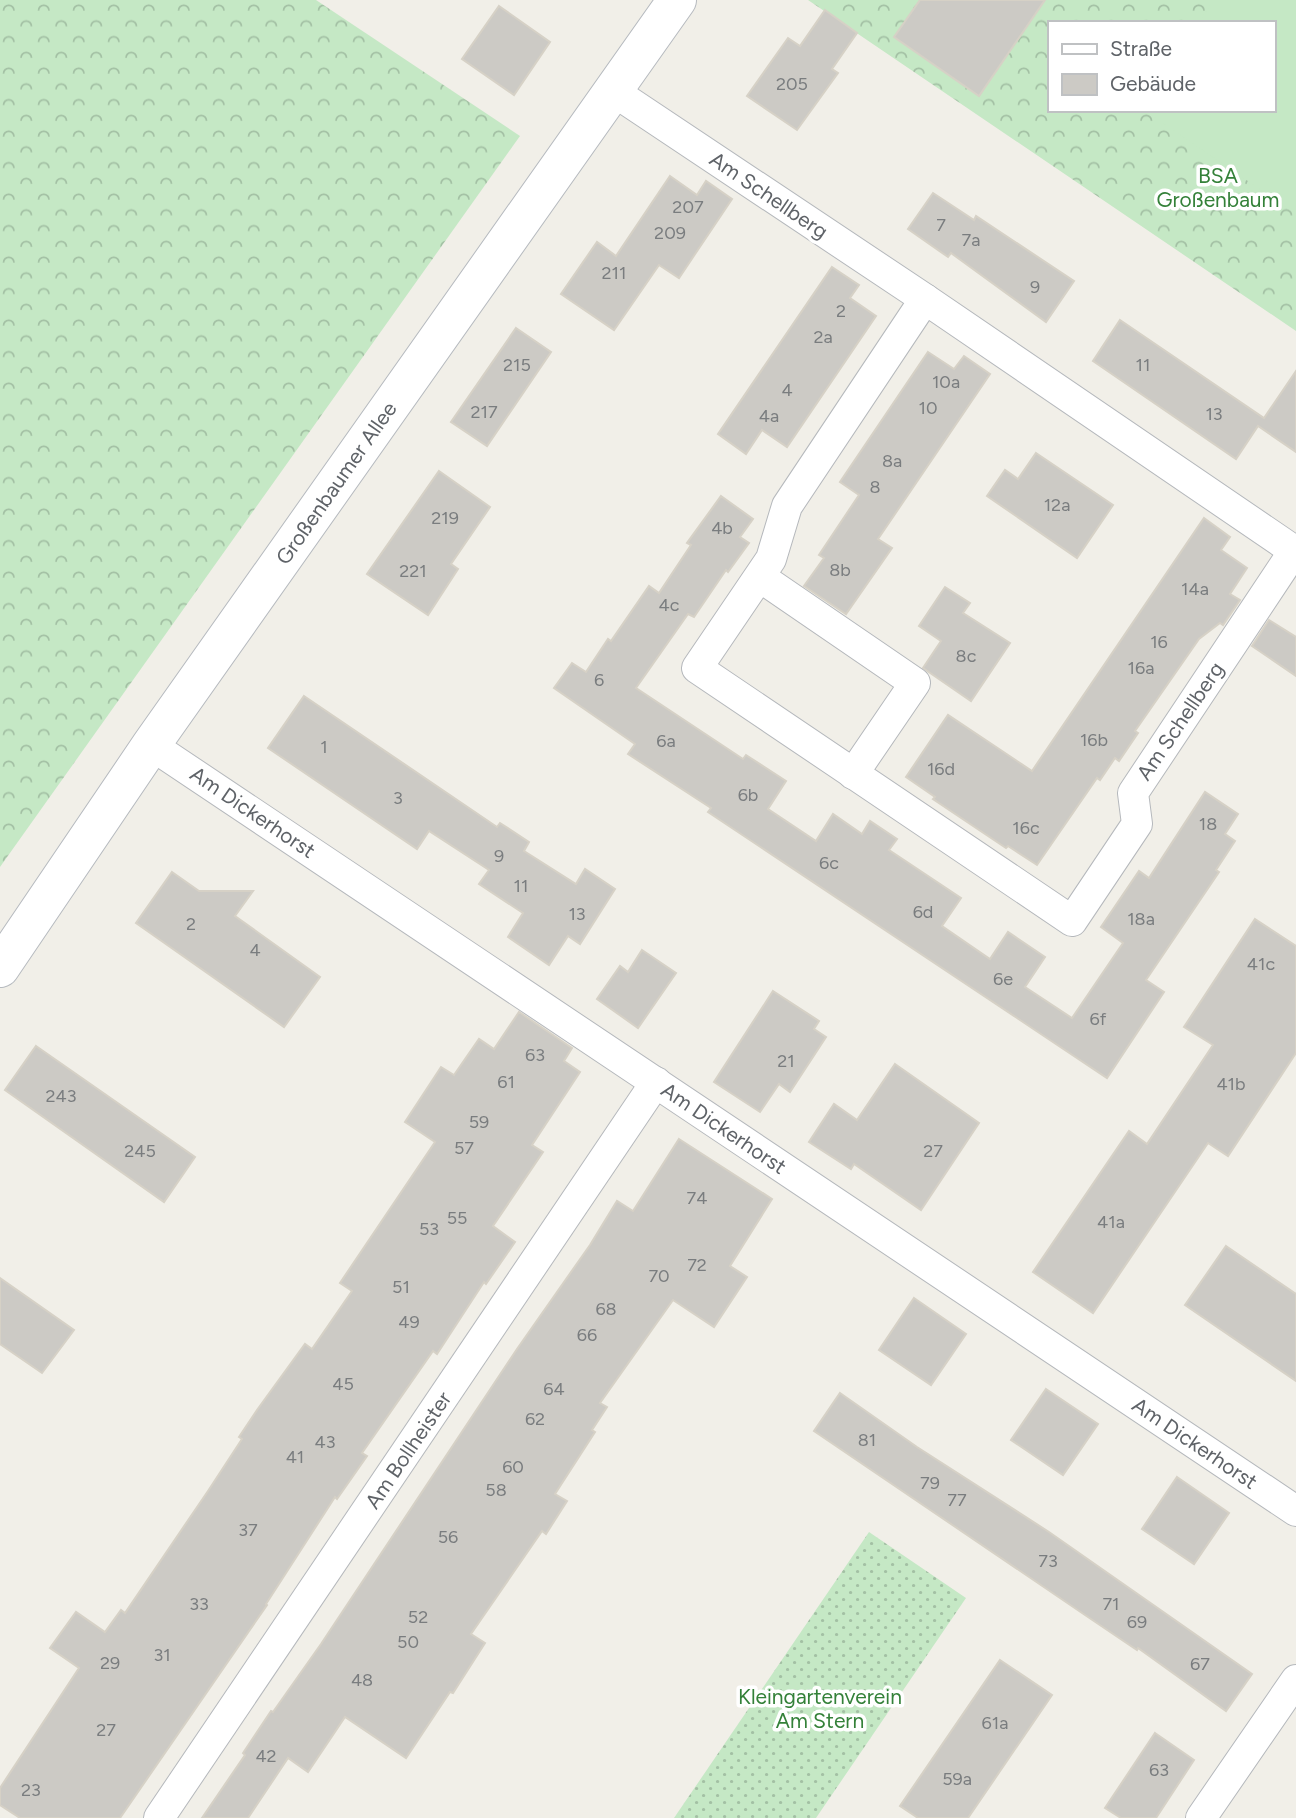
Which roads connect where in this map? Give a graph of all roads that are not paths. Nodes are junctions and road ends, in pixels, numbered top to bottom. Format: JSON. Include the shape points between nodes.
{"nodes":[{"id":1,"x":677,"y":0,"type":"edge"},
{"id":2,"x":613,"y":91,"type":"junction"},
{"id":3,"x":925,"y":299,"type":"junction"},
{"id":4,"x":1295,"y":551,"type":"edge"},
{"id":5,"x":760,"y":577,"type":"junction"},
{"id":6,"x":152,"y":745,"type":"junction"},
{"id":7,"x":853,"y":774,"type":"junction"},
{"id":8,"x":0,"y":968,"type":"edge"},
{"id":9,"x":656,"y":1082,"type":"junction"},
{"id":10,"x":1296,"y":1511,"type":"edge"},
{"id":11,"x":1296,"y":1680,"type":"edge"},
{"id":12,"x":159,"y":1818,"type":"edge"},
{"id":13,"x":1201,"y":1818,"type":"edge"}],
"edges":[{"from":1,"to":2,"type":"main road","name":"Großenbaumer Allee"},
{"from":2,"to":3,"type":"street","name":"Am Schellberg"},
{"from":2,"to":6,"type":"main road","name":"Großenbaumer Allee"},
{"from":3,"to":4,"type":"street","name":"Am Schellberg"},
{"from":3,"to":5,"type":"street","name":"Am Schellberg","via":[[787,506],[771,559]]},
{"from":4,"to":7,"type":"street","name":"Am Schellberg","via":[[1133,793],[1138,824],[1072,922]]},
{"from":5,"to":7,"type":"street","name":"Am Schellberg","via":[[698,668]]},
{"from":5,"to":7,"type":"street","via":[[915,683]]},
{"from":6,"to":8,"type":"main road","name":"Großenbaumer Allee"},
{"from":6,"to":9,"type":"street","name":"Am Dickerhorst"},
{"from":9,"to":10,"type":"street","name":"Am Dickerhorst"},
{"from":9,"to":12,"type":"street","name":"Am Bollheister"},
{"from":11,"to":13,"type":"street"}]}
